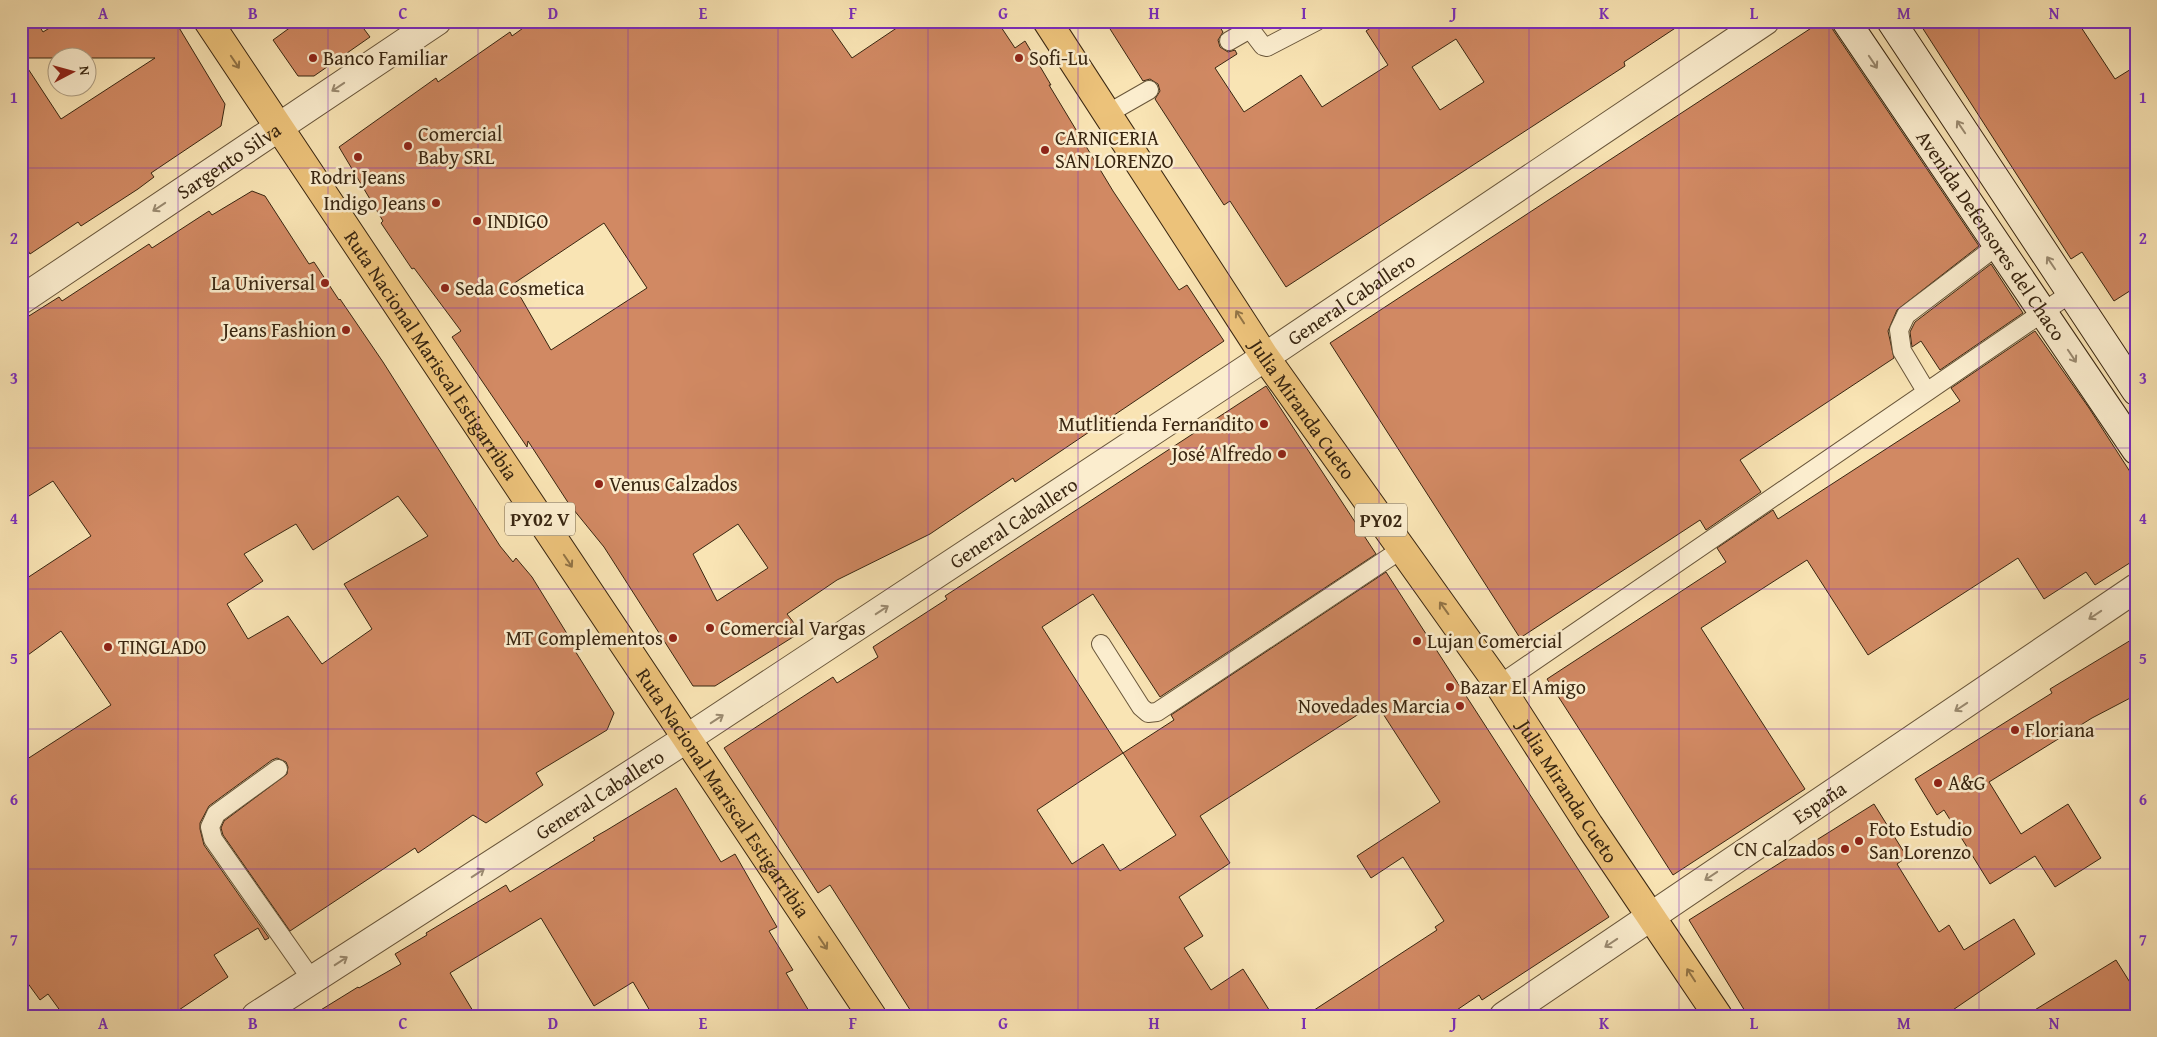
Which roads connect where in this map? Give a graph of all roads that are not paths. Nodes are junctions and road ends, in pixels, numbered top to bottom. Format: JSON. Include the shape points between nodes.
{"nodes":[{"id":1,"x":208,"y":21,"type":"edge"},
{"id":2,"x":437,"y":21,"type":"edge"},
{"id":3,"x":1047,"y":21,"type":"edge"},
{"id":4,"x":1317,"y":21,"type":"edge"},
{"id":5,"x":1765,"y":21,"type":"edge"},
{"id":6,"x":1846,"y":21,"type":"edge"},
{"id":7,"x":1891,"y":21,"type":"edge"},
{"id":8,"x":1249,"y":25,"type":"edge"},
{"id":9,"x":1229,"y":41,"type":"dead end"},
{"id":10,"x":1149,"y":90,"type":"dead end"},
{"id":11,"x":1107,"y":114,"type":"junction"},
{"id":12,"x":279,"y":126,"type":"junction"},
{"id":13,"x":1998,"y":245,"type":"junction"},
{"id":14,"x":2071,"y":293,"type":"junction"},
{"id":15,"x":21,"y":300,"type":"edge"},
{"id":16,"x":2042,"y":311,"type":"junction"},
{"id":17,"x":1266,"y":357,"type":"junction"},
{"id":18,"x":1926,"y":391,"type":"junction"},
{"id":19,"x":2136,"y":391,"type":"edge"},
{"id":20,"x":2136,"y":450,"type":"edge"},
{"id":21,"x":1402,"y":550,"type":"junction"},
{"id":22,"x":2136,"y":588,"type":"edge"},
{"id":23,"x":1100,"y":644,"type":"dead end"},
{"id":24,"x":1499,"y":686,"type":"junction"},
{"id":25,"x":686,"y":739,"type":"junction"},
{"id":26,"x":278,"y":769,"type":"dead end"},
{"id":27,"x":1652,"y":916,"type":"junction"},
{"id":28,"x":312,"y":980,"type":"junction"},
{"id":29,"x":256,"y":1016,"type":"edge"},
{"id":30,"x":872,"y":1016,"type":"edge"},
{"id":31,"x":1504,"y":1016,"type":"edge"},
{"id":32,"x":1718,"y":1016,"type":"edge"}],
"edges":[{"from":1,"to":12,"type":"highway","name":"Ruta Nacional Mariscal Estigarribia","number":"PY02 V","one_way":true},
{"from":2,"to":12,"type":"street","name":"Sargento Silva","one_way":true},
{"from":3,"to":11,"type":"highway","name":"Julia Miranda Cueto","number":"PY02"},
{"from":4,"to":8,"type":"lane","via":[[1267,47]]},
{"from":5,"to":17,"type":"street","name":"General Caballero"},
{"from":6,"to":13,"type":"street","name":"Avenida Defensores del Chaco","one_way":true},
{"from":14,"to":7,"type":"street","name":"Avenida Defensores del Chaco","one_way":true},
{"from":8,"to":9,"type":"lane"},
{"from":10,"to":11,"type":"lane"},
{"from":17,"to":11,"type":"highway","name":"Julia Miranda Cueto","number":"PY02","one_way":true},
{"from":12,"to":15,"type":"street","name":"Sargento Silva","one_way":true},
{"from":12,"to":25,"type":"highway","name":"Ruta Nacional Mariscal Estigarribia","number":"PY02 V","one_way":true},
{"from":13,"to":16,"type":"street","name":"Avenida Defensores del Chaco"},
{"from":13,"to":18,"type":"lane","via":[[1906,315],[1899,330],[1902,351]]},
{"from":14,"to":16,"type":"lane"},
{"from":14,"to":19,"type":"street","name":"Avenida Defensores del Chaco"},
{"from":16,"to":18,"type":"lane"},
{"from":16,"to":20,"type":"street","name":"Avenida Defensores del Chaco","one_way":true},
{"from":17,"to":21,"type":"highway","name":"Julia Miranda Cueto","number":"PY02"},
{"from":25,"to":17,"type":"street","name":"General Caballero","one_way":true},
{"from":18,"to":24,"type":"lane"},
{"from":21,"to":23,"type":"lane","via":[[1157,712],[1148,713],[1141,707]]},
{"from":24,"to":21,"type":"highway","name":"Julia Miranda Cueto","number":"PY02","one_way":true},
{"from":22,"to":27,"type":"street","name":"España","one_way":true},
{"from":24,"to":27,"type":"highway","name":"Julia Miranda Cueto","number":"PY02"},
{"from":28,"to":25,"type":"street","name":"General Caballero","one_way":true},
{"from":25,"to":30,"type":"highway","name":"Ruta Nacional Mariscal Estigarribia","number":"PY02 V","one_way":true},
{"from":26,"to":28,"type":"lane","via":[[216,814],[210,827],[213,839]]},
{"from":27,"to":31,"type":"street","name":"España","one_way":true},
{"from":32,"to":27,"type":"highway","name":"Julia Miranda Cueto","number":"PY02","one_way":true},
{"from":28,"to":29,"type":"street","name":"General Caballero"}]}
